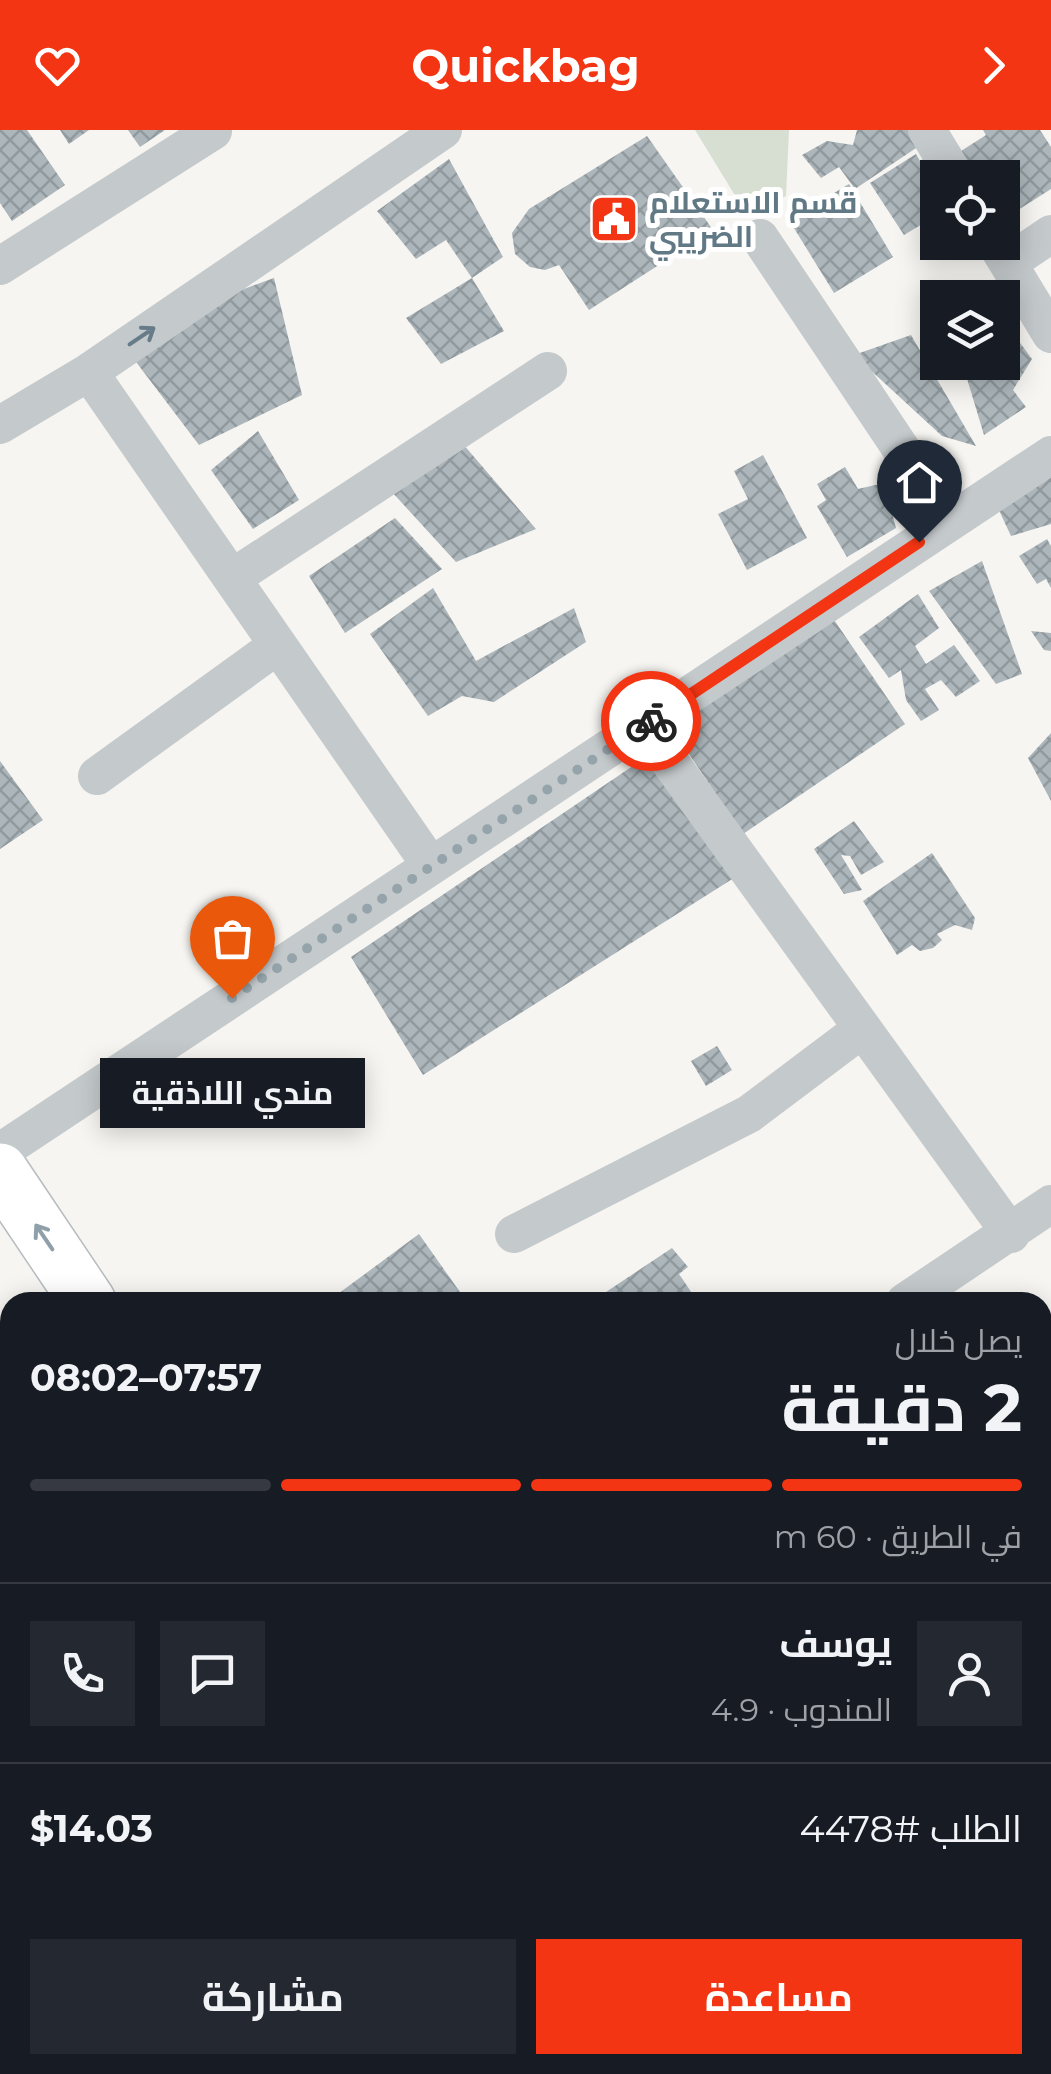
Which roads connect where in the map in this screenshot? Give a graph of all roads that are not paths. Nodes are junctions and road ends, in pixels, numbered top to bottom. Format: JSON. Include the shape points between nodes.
{"nodes":[{"id":1,"x":443,"y":130,"type":"edge"},
{"id":2,"x":927,"y":130,"type":"edge"},
{"id":3,"x":213,"y":131,"type":"edge"},
{"id":4,"x":945,"y":160,"type":"edge"},
{"id":5,"x":1051,"y":234,"type":"edge"},
{"id":6,"x":760,"y":238,"type":"dead end"},
{"id":7,"x":1020,"y":245,"type":"edge"},
{"id":8,"x":1007,"y":260,"type":"edge"},
{"id":9,"x":0,"y":266,"type":"edge"},
{"id":10,"x":1051,"y":334,"type":"edge"},
{"id":11,"x":548,"y":370,"type":"dead end"},
{"id":12,"x":89,"y":372,"type":"junction"},
{"id":13,"x":0,"y":425,"type":"edge"},
{"id":14,"x":1051,"y":455,"type":"edge"},
{"id":15,"x":950,"y":522,"type":"junction"},
{"id":16,"x":232,"y":578,"type":"junction"},
{"id":17,"x":278,"y":645,"type":"junction"},
{"id":18,"x":644,"y":726,"type":"junction"},
{"id":19,"x":97,"y":776,"type":"dead end"},
{"id":20,"x":431,"y":866,"type":"junction"},
{"id":21,"x":862,"y":1029,"type":"junction"},
{"id":22,"x":0,"y":1152,"type":"edge"},
{"id":23,"x":0,"y":1170,"type":"edge"},
{"id":24,"x":1051,"y":1204,"type":"edge"},
{"id":25,"x":514,"y":1234,"type":"dead end"},
{"id":26,"x":1011,"y":1234,"type":"junction"},
{"id":27,"x":81,"y":1292,"type":"edge"},
{"id":28,"x":920,"y":1292,"type":"edge"}],
"edges":[{"from":12,"to":1,"type":"street","one_way":true},
{"from":2,"to":4,"type":"street"},
{"from":3,"to":9,"type":"street"},
{"from":5,"to":7,"type":"street"},
{"from":6,"to":15,"type":"street"},
{"from":8,"to":10,"type":"street"},
{"from":11,"to":16,"type":"street"},
{"from":12,"to":13,"type":"street"},
{"from":12,"to":16,"type":"street"},
{"from":14,"to":15,"type":"street"},
{"from":15,"to":18,"type":"street"},
{"from":16,"to":17,"type":"street"},
{"from":17,"to":19,"type":"street"},
{"from":17,"to":20,"type":"street"},
{"from":18,"to":20,"type":"street"},
{"from":18,"to":21,"type":"street"},
{"from":20,"to":22,"type":"street"},
{"from":21,"to":25,"type":"street","via":[[749,1114]]},
{"from":21,"to":26,"type":"street"},
{"from":27,"to":23,"type":"main road","one_way":true},
{"from":24,"to":26,"type":"street"},
{"from":26,"to":28,"type":"street"}]}
